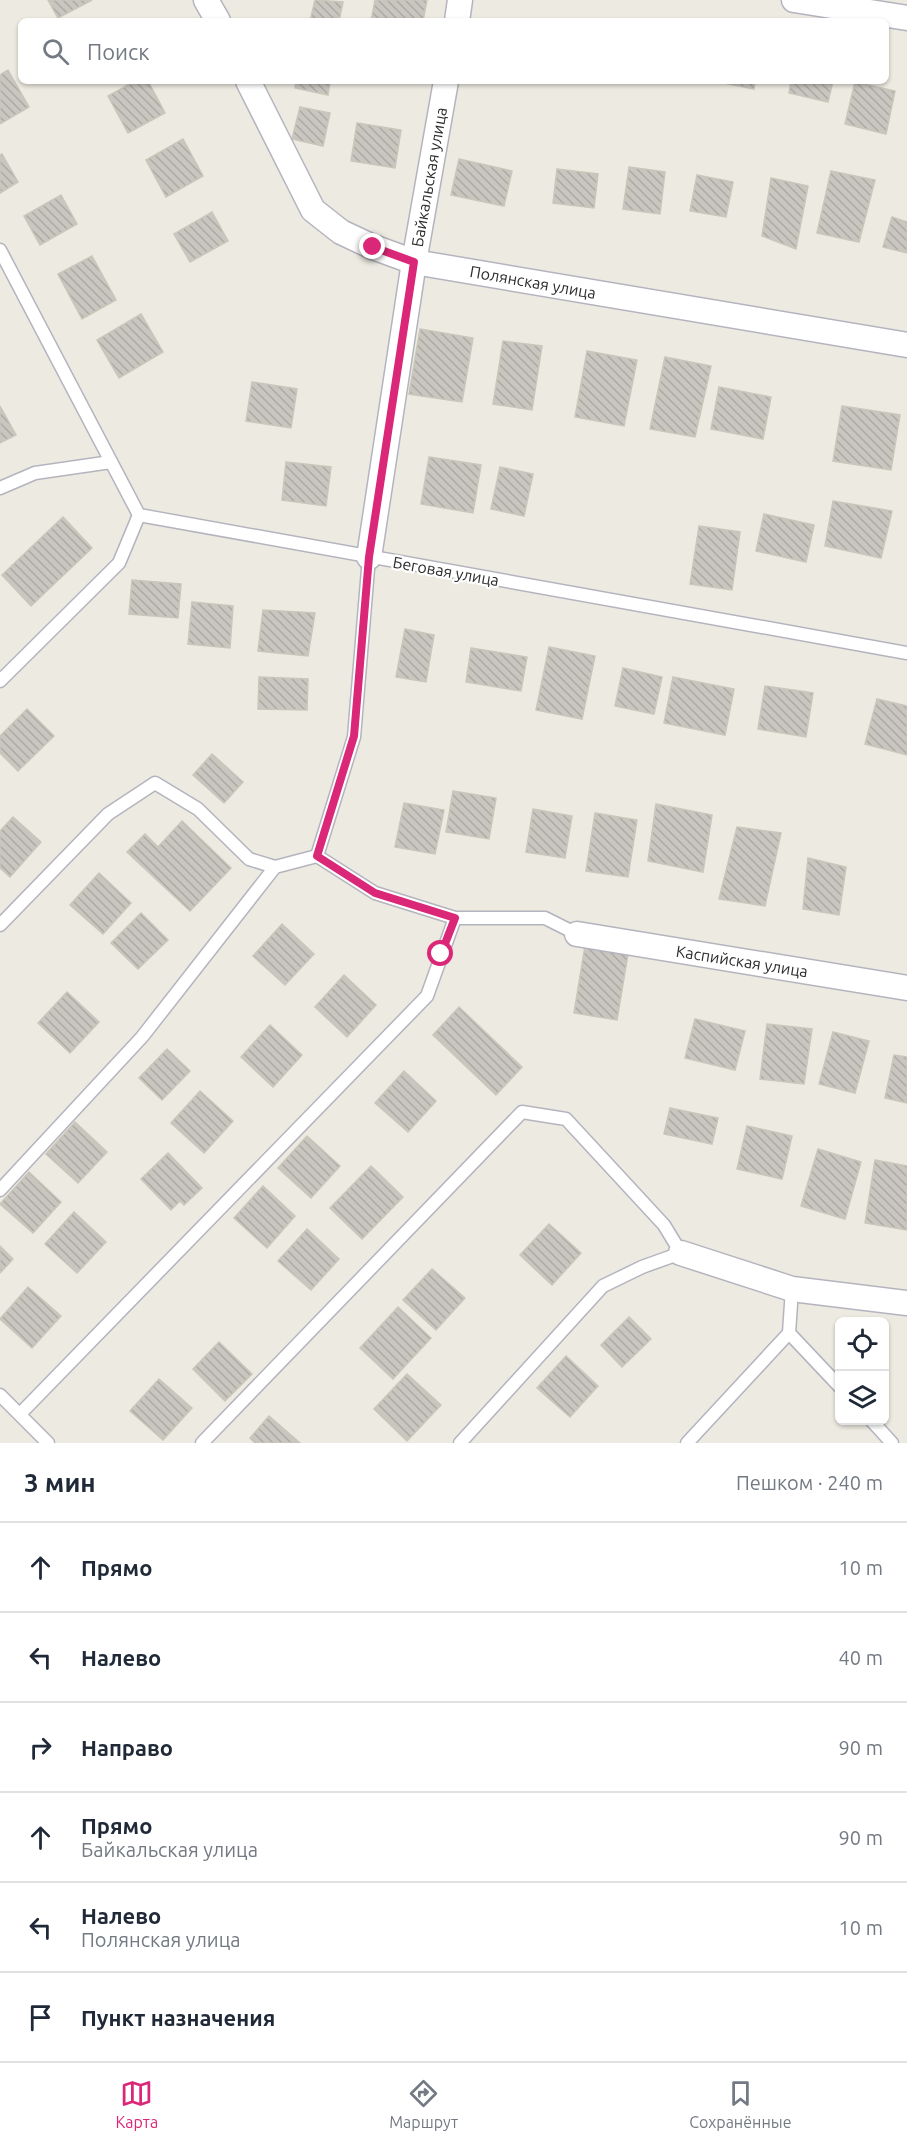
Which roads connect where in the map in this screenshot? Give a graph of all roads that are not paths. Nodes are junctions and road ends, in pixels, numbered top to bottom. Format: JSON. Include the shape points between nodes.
{"nodes":[{"id":1,"x":206,"y":0,"type":"edge"},
{"id":2,"x":460,"y":0,"type":"edge"},
{"id":3,"x":794,"y":0,"type":"edge"},
{"id":4,"x":216,"y":18,"type":"edge"},
{"id":5,"x":457,"y":18,"type":"edge"},
{"id":6,"x":907,"y":18,"type":"edge"},
{"id":7,"x":250,"y":84,"type":"edge"},
{"id":8,"x":445,"y":84,"type":"edge"},
{"id":9,"x":0,"y":250,"type":"edge"},
{"id":10,"x":414,"y":262,"type":"junction"},
{"id":11,"x":907,"y":345,"type":"edge"},
{"id":12,"x":111,"y":462,"type":"junction"},
{"id":13,"x":0,"y":488,"type":"edge"},
{"id":14,"x":139,"y":515,"type":"junction"},
{"id":15,"x":369,"y":557,"type":"junction"},
{"id":16,"x":907,"y":652,"type":"edge"},
{"id":17,"x":0,"y":681,"type":"edge"},
{"id":18,"x":317,"y":856,"type":"junction"},
{"id":19,"x":275,"y":867,"type":"junction"},
{"id":20,"x":455,"y":918,"type":"junction"},
{"id":21,"x":0,"y":925,"type":"edge"},
{"id":22,"x":577,"y":934,"type":"joint"},
{"id":23,"x":907,"y":988,"type":"edge"},
{"id":24,"x":0,"y":1190,"type":"edge"},
{"id":25,"x":681,"y":1253,"type":"junction"},
{"id":26,"x":792,"y":1289,"type":"junction"},
{"id":27,"x":907,"y":1303,"type":"edge"},
{"id":28,"x":789,"y":1333,"type":"junction"},
{"id":29,"x":835,"y":1382,"type":"edge"},
{"id":30,"x":0,"y":1395,"type":"edge"},
{"id":31,"x":21,"y":1414,"type":"junction"},
{"id":32,"x":876,"y":1425,"type":"edge"},
{"id":33,"x":48,"y":1443,"type":"edge"},
{"id":34,"x":202,"y":1443,"type":"edge"},
{"id":35,"x":460,"y":1443,"type":"edge"},
{"id":36,"x":687,"y":1443,"type":"edge"},
{"id":37,"x":892,"y":1443,"type":"edge"}],
"edges":[{"from":1,"to":4,"type":"street"},
{"from":2,"to":5,"type":"street"},
{"from":3,"to":6,"type":"street"},
{"from":7,"to":10,"type":"street","name":"Полянская улица","via":[[313,210],[341,232]]},
{"from":8,"to":10,"type":"street","name":"Байкальская улица"},
{"from":9,"to":12,"type":"lane"},
{"from":10,"to":11,"type":"street","name":"Полянская улица"},
{"from":10,"to":15,"type":"street","name":"Байкальская улица"},
{"from":12,"to":13,"type":"lane","via":[[35,473]]},
{"from":12,"to":14,"type":"lane"},
{"from":14,"to":15,"type":"lane","name":"Беговая улица"},
{"from":14,"to":17,"type":"lane","via":[[119,563]]},
{"from":15,"to":16,"type":"lane","name":"Беговая улица"},
{"from":15,"to":18,"type":"lane","via":[[354,736]]},
{"from":18,"to":19,"type":"lane"},
{"from":18,"to":20,"type":"lane","via":[[375,893]]},
{"from":19,"to":21,"type":"lane","via":[[249,859],[198,809],[155,783],[108,814]]},
{"from":19,"to":24,"type":"lane","via":[[142,1037]]},
{"from":20,"to":22,"type":"lane","via":[[545,918]]},
{"from":20,"to":31,"type":"lane","via":[[427,996]]},
{"from":22,"to":23,"type":"street","name":"Каспийская улица"},
{"from":25,"to":26,"type":"street"},
{"from":25,"to":34,"type":"lane","via":[[664,1225],[566,1119],[522,1112]]},
{"from":25,"to":35,"type":"lane","via":[[603,1286]]},
{"from":26,"to":27,"type":"street"},
{"from":26,"to":28,"type":"lane"},
{"from":28,"to":29,"type":"lane"},
{"from":28,"to":36,"type":"lane"},
{"from":30,"to":31,"type":"lane"},
{"from":31,"to":33,"type":"lane"},
{"from":32,"to":37,"type":"lane"}]}
